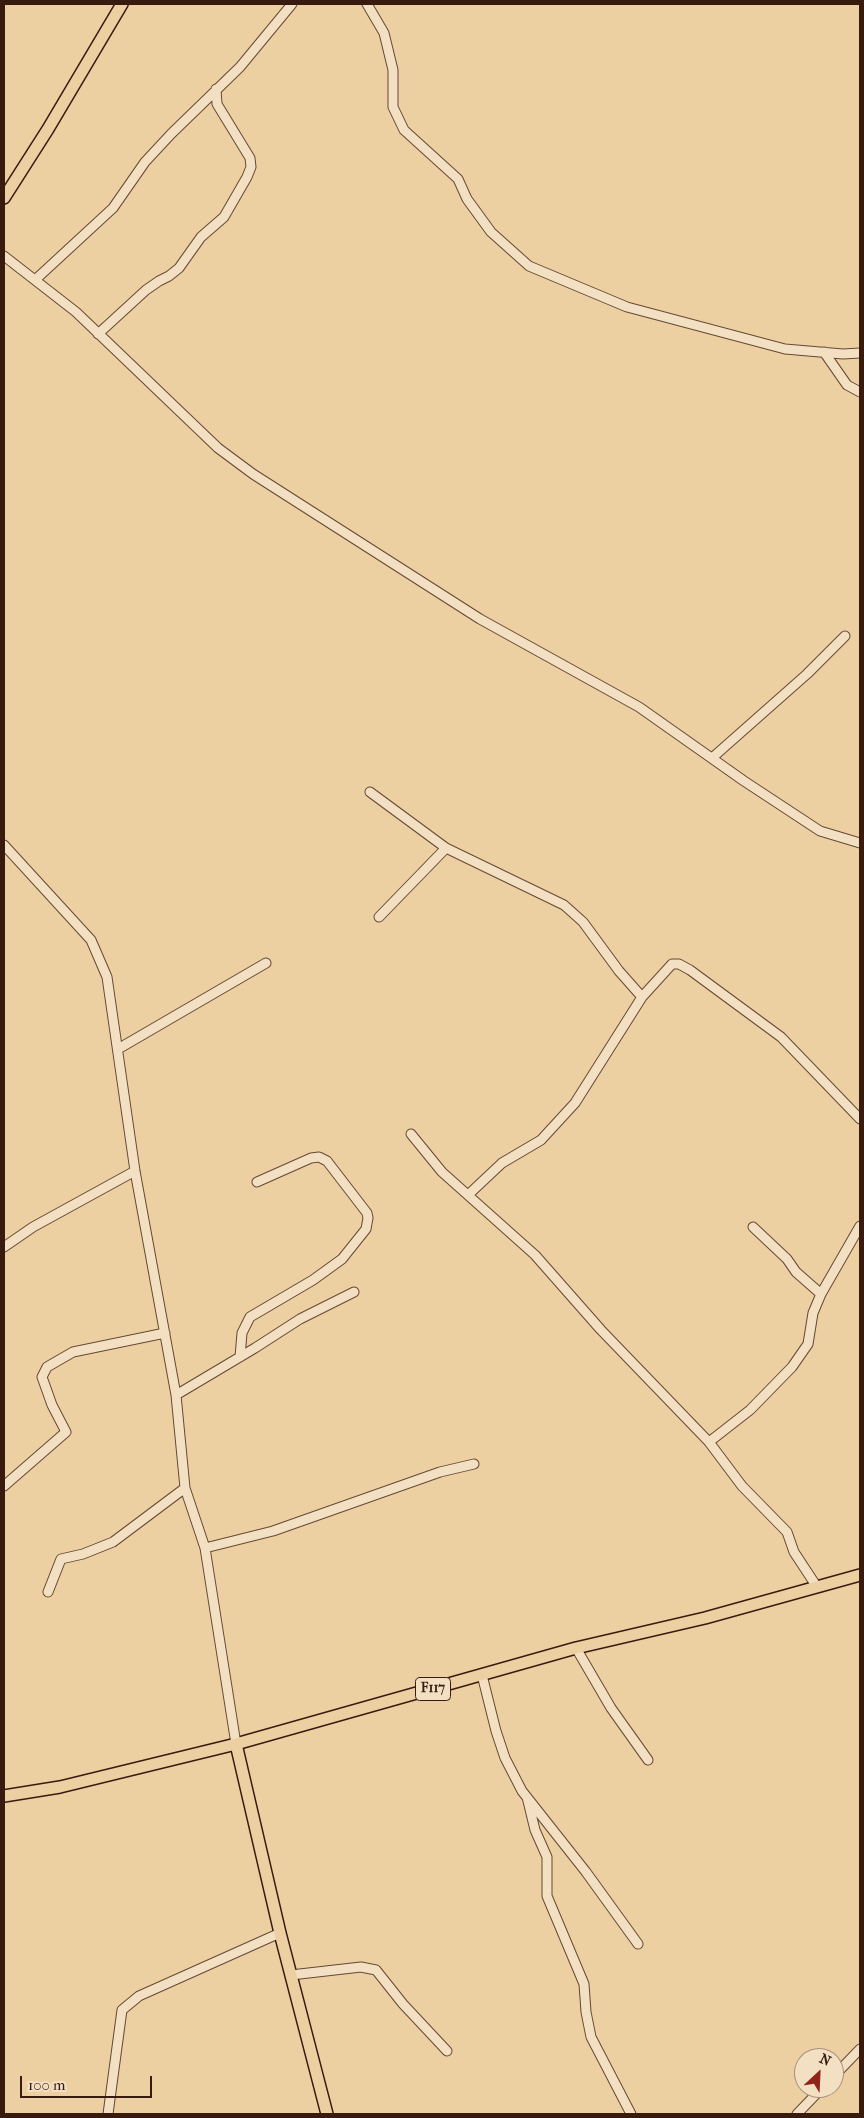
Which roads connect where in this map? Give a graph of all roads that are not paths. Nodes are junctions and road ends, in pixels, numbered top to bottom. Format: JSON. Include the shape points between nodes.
{"nodes":[{"id":1,"x":122,"y":4,"type":"edge"},
{"id":2,"x":292,"y":4,"type":"edge"},
{"id":3,"x":367,"y":4,"type":"edge"},
{"id":4,"x":216,"y":89,"type":"junction"},
{"id":5,"x":4,"y":198,"type":"edge"},
{"id":6,"x":4,"y":256,"type":"edge"},
{"id":7,"x":35,"y":280,"type":"junction"},
{"id":8,"x":98,"y":334,"type":"junction"},
{"id":9,"x":824,"y":352,"type":"junction"},
{"id":10,"x":860,"y":353,"type":"edge"},
{"id":11,"x":860,"y":392,"type":"edge"},
{"id":12,"x":845,"y":636,"type":"dead end"},
{"id":13,"x":712,"y":758,"type":"junction"},
{"id":14,"x":370,"y":792,"type":"dead end"},
{"id":15,"x":860,"y":843,"type":"edge"},
{"id":16,"x":4,"y":845,"type":"edge"},
{"id":17,"x":446,"y":848,"type":"junction"},
{"id":18,"x":379,"y":917,"type":"dead end"},
{"id":19,"x":266,"y":963,"type":"dead end"},
{"id":20,"x":642,"y":997,"type":"junction"},
{"id":21,"x":118,"y":1049,"type":"junction"},
{"id":22,"x":860,"y":1119,"type":"edge"},
{"id":23,"x":412,"y":1134,"type":"dead end"},
{"id":24,"x":135,"y":1171,"type":"junction"},
{"id":25,"x":257,"y":1182,"type":"dead end"},
{"id":26,"x":468,"y":1195,"type":"junction"},
{"id":27,"x":860,"y":1226,"type":"edge"},
{"id":28,"x":752,"y":1227,"type":"dead end"},
{"id":29,"x":4,"y":1247,"type":"edge"},
{"id":30,"x":354,"y":1292,"type":"dead end"},
{"id":31,"x":821,"y":1294,"type":"junction"},
{"id":32,"x":165,"y":1333,"type":"junction"},
{"id":33,"x":240,"y":1357,"type":"junction"},
{"id":34,"x":176,"y":1395,"type":"junction"},
{"id":35,"x":709,"y":1442,"type":"junction"},
{"id":36,"x":474,"y":1464,"type":"dead end"},
{"id":37,"x":4,"y":1486,"type":"edge"},
{"id":38,"x":185,"y":1488,"type":"junction"},
{"id":39,"x":205,"y":1548,"type":"junction"},
{"id":40,"x":860,"y":1575,"type":"edge"},
{"id":41,"x":817,"y":1587,"type":"junction"},
{"id":42,"x":48,"y":1592,"type":"dead end"},
{"id":43,"x":576,"y":1648,"type":"junction"},
{"id":44,"x":482,"y":1675,"type":"junction"},
{"id":45,"x":236,"y":1744,"type":"junction"},
{"id":46,"x":648,"y":1760,"type":"dead end"},
{"id":47,"x":4,"y":1796,"type":"edge"},
{"id":48,"x":527,"y":1797,"type":"junction"},
{"id":49,"x":280,"y":1933,"type":"junction"},
{"id":50,"x":638,"y":1944,"type":"dead end"},
{"id":51,"x":291,"y":1975,"type":"junction"},
{"id":52,"x":860,"y":2049,"type":"edge"},
{"id":53,"x":447,"y":2051,"type":"dead end"},
{"id":54,"x":844,"y":2066,"type":"edge"},
{"id":55,"x":812,"y":2098,"type":"edge"},
{"id":56,"x":108,"y":2114,"type":"edge"},
{"id":57,"x":327,"y":2114,"type":"edge"},
{"id":58,"x":631,"y":2114,"type":"edge"},
{"id":59,"x":797,"y":2114,"type":"edge"}],
"edges":[{"from":1,"to":5,"type":"main road"},
{"from":2,"to":4,"type":"street","via":[[266,38]]},
{"from":3,"to":9,"type":"street","via":[[384,33],[393,70],[393,107],[404,130],[458,179],[467,199],[491,232],[529,266],[627,307],[785,349]]},
{"from":4,"to":7,"type":"street","via":[[145,162],[113,208]]},
{"from":4,"to":8,"type":"street","via":[[218,104],[250,158],[247,177],[224,217],[201,237],[179,268],[146,290]]},
{"from":6,"to":7,"type":"street"},
{"from":7,"to":8,"type":"street"},
{"from":8,"to":13,"type":"street","via":[[218,448],[253,474],[480,619],[639,707]]},
{"from":9,"to":10,"type":"street"},
{"from":9,"to":11,"type":"street","via":[[847,385]]},
{"from":12,"to":13,"type":"street"},
{"from":13,"to":15,"type":"street","via":[[820,831]]},
{"from":14,"to":17,"type":"street"},
{"from":16,"to":21,"type":"street","via":[[91,940],[107,977]]},
{"from":17,"to":18,"type":"street"},
{"from":17,"to":20,"type":"street","via":[[564,905],[583,922]]},
{"from":19,"to":21,"type":"street"},
{"from":20,"to":22,"type":"street","via":[[672,964],[690,970],[782,1036]]},
{"from":20,"to":26,"type":"street","via":[[575,1103],[541,1140],[502,1163]]},
{"from":21,"to":24,"type":"street"},
{"from":23,"to":26,"type":"street","via":[[442,1172]]},
{"from":24,"to":29,"type":"street"},
{"from":24,"to":32,"type":"street"},
{"from":25,"to":33,"type":"street","via":[[319,1157],[327,1161],[368,1218],[366,1229],[342,1259],[250,1317],[242,1333]]},
{"from":26,"to":35,"type":"street","via":[[535,1255],[601,1330]]},
{"from":27,"to":31,"type":"street"},
{"from":28,"to":31,"type":"street"},
{"from":30,"to":33,"type":"street","via":[[300,1319]]},
{"from":31,"to":35,"type":"street","via":[[813,1313],[808,1344],[792,1367],[750,1410]]},
{"from":32,"to":34,"type":"street"},
{"from":32,"to":37,"type":"street","via":[[73,1352],[47,1367],[42,1377],[66,1432]]},
{"from":33,"to":34,"type":"street"},
{"from":34,"to":38,"type":"street"},
{"from":35,"to":41,"type":"street","via":[[742,1486],[787,1532],[794,1552]]},
{"from":36,"to":39,"type":"street","via":[[423,1478],[273,1531]]},
{"from":38,"to":39,"type":"street"},
{"from":38,"to":42,"type":"street","via":[[113,1542],[61,1559]]},
{"from":39,"to":45,"type":"street"},
{"from":40,"to":41,"type":"main road","number":"F117"},
{"from":41,"to":43,"type":"main road","number":"F117","via":[[705,1618]]},
{"from":43,"to":44,"type":"main road","number":"F117"},
{"from":43,"to":46,"type":"street","via":[[611,1708]]},
{"from":44,"to":45,"type":"main road","number":"F117"},
{"from":44,"to":48,"type":"street","via":[[505,1758]]},
{"from":45,"to":47,"type":"main road","number":"F117","via":[[60,1787]]},
{"from":45,"to":49,"type":"main road"},
{"from":48,"to":50,"type":"street"},
{"from":48,"to":58,"type":"street","via":[[535,1830],[547,1857],[547,1896],[584,1984],[591,2037]]},
{"from":49,"to":51,"type":"main road"},
{"from":49,"to":56,"type":"street","via":[[139,1996],[122,2010]]},
{"from":51,"to":53,"type":"street","via":[[361,1967],[376,1970]]},
{"from":51,"to":57,"type":"main road"},
{"from":52,"to":54,"type":"street"},
{"from":55,"to":59,"type":"street"}]}
